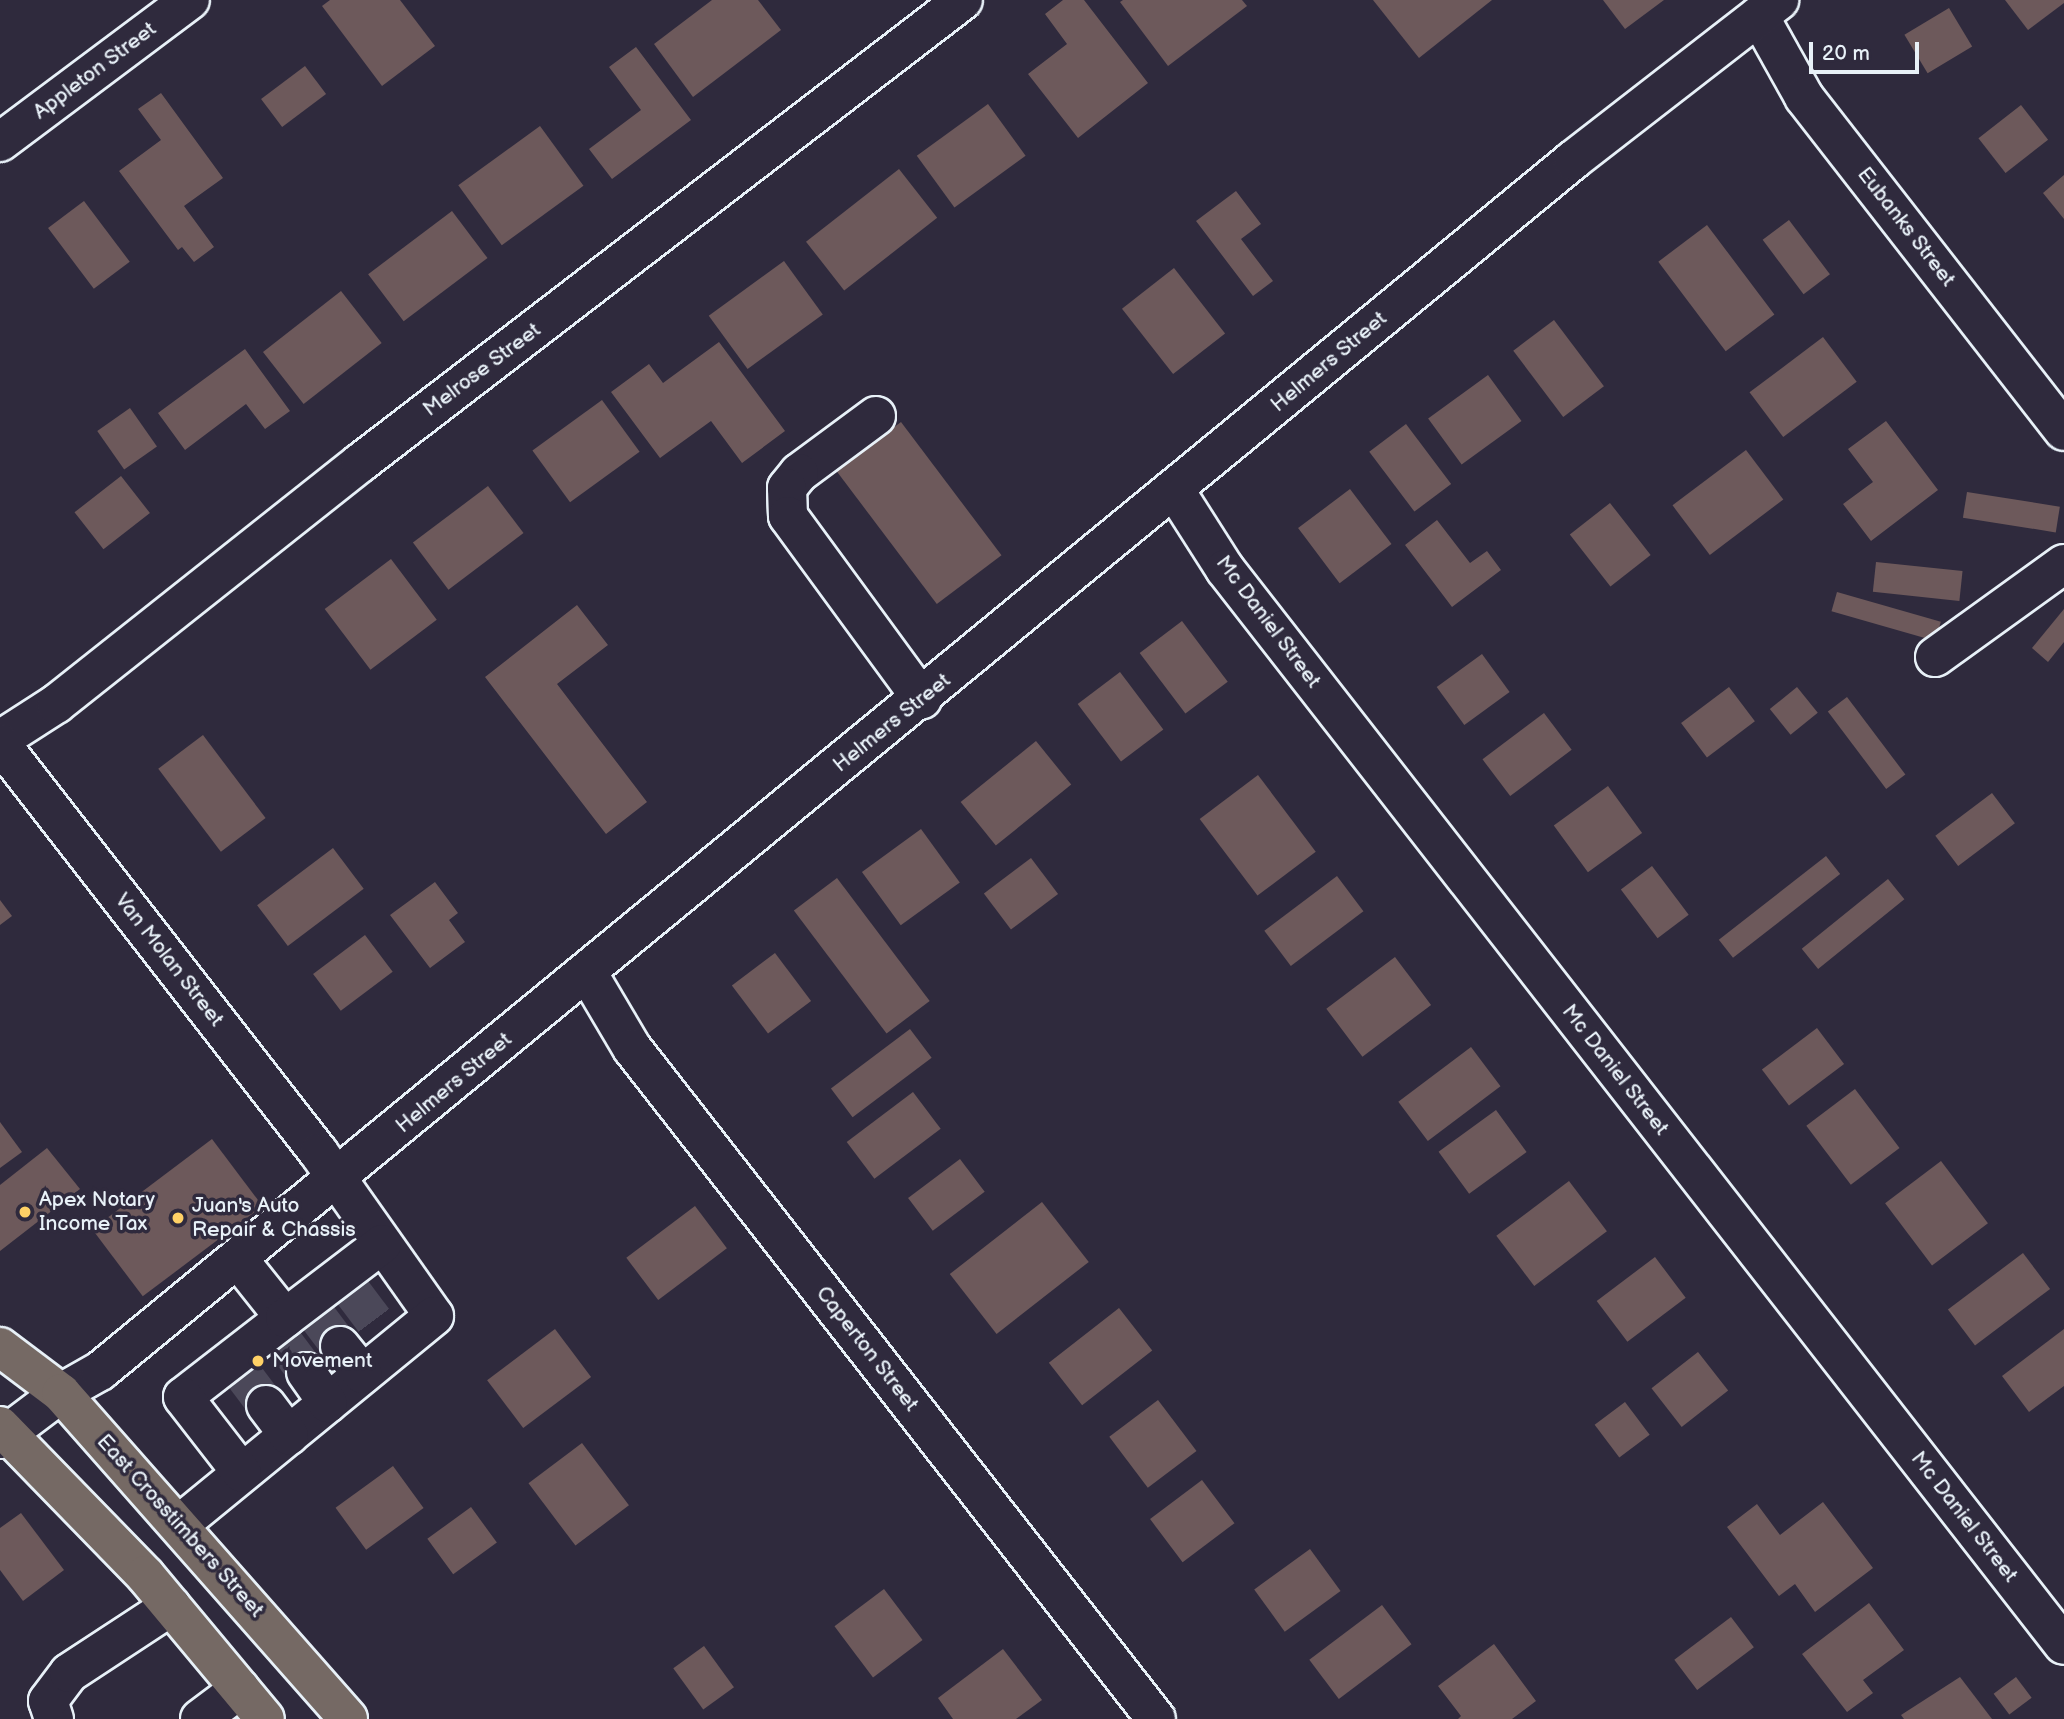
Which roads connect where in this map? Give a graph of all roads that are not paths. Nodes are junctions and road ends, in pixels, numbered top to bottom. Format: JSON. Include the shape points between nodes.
{"nodes":[{"id":1,"x":190,"y":0,"type":"edge"},
{"id":2,"x":963,"y":0,"type":"edge"},
{"id":3,"x":1769,"y":8,"type":"edge"},
{"id":4,"x":0,"y":142,"type":"edge"},
{"id":5,"x":876,"y":416,"type":"dead end"},
{"id":6,"x":2064,"y":431,"type":"edge"},
{"id":7,"x":1174,"y":489,"type":"junction"},
{"id":8,"x":2064,"y":564,"type":"edge"},
{"id":9,"x":1935,"y":657,"type":"dead end"},
{"id":10,"x":922,"y":699,"type":"junction"},
{"id":11,"x":0,"y":742,"type":"edge"},
{"id":12,"x":587,"y":972,"type":"junction"},
{"id":13,"x":338,"y":1179,"type":"junction"},
{"id":14,"x":382,"y":1244,"type":"junction"},
{"id":15,"x":238,"y":1259,"type":"junction"},
{"id":16,"x":310,"y":1332,"type":"junction"},
{"id":17,"x":0,"y":1347,"type":"edge"},
{"id":18,"x":306,"y":1372,"type":"tunnel mouth"},
{"id":19,"x":61,"y":1393,"type":"junction"},
{"id":20,"x":328,"y":1403,"type":"junction"},
{"id":21,"x":266,"y":1405,"type":"tunnel mouth"},
{"id":22,"x":2,"y":1432,"type":"edge"},
{"id":23,"x":289,"y":1435,"type":"junction"},
{"id":24,"x":242,"y":1473,"type":"junction"},
{"id":25,"x":178,"y":1525,"type":"junction"},
{"id":26,"x":171,"y":1606,"type":"junction"},
{"id":27,"x":2064,"y":1645,"type":"edge"},
{"id":28,"x":240,"y":1689,"type":"junction"},
{"id":29,"x":54,"y":1719,"type":"edge"},
{"id":30,"x":200,"y":1719,"type":"edge"},
{"id":31,"x":265,"y":1719,"type":"edge"},
{"id":32,"x":348,"y":1719,"type":"edge"},
{"id":33,"x":1156,"y":1719,"type":"edge"}],
"edges":[{"from":1,"to":4,"type":"street","name":"Appleton Street"},
{"from":2,"to":11,"type":"street","name":"Melrose Street","via":[[360,463],[56,704]]},
{"from":3,"to":6,"type":"street","name":"Eubanks Street","via":[[1804,97]]},
{"from":3,"to":7,"type":"street","name":"Helmers Street","via":[[1573,160]]},
{"from":5,"to":10,"type":"street","via":[[799,473],[786,488],[788,516]]},
{"from":7,"to":10,"type":"street","name":"Helmers Street"},
{"from":7,"to":27,"type":"street","name":"Mc Daniel Street","via":[[1225,569]]},
{"from":8,"to":9,"type":"street"},
{"from":10,"to":12,"type":"street","name":"Helmers Street"},
{"from":11,"to":13,"type":"street","name":"Van Molan Street"},
{"from":12,"to":13,"type":"street","name":"Helmers Street"},
{"from":12,"to":33,"type":"street","name":"Caperton Street","via":[[632,1048]]},
{"from":13,"to":14,"type":"street","name":"Van Molan Street"},
{"from":13,"to":15,"type":"street","name":"Helmers Street"},
{"from":14,"to":16,"type":"street"},
{"from":14,"to":16,"type":"street","name":"Van Molan Street","via":[[434,1316],[385,1334]]},
{"from":15,"to":16,"type":"street"},
{"from":15,"to":19,"type":"street","name":"Helmers Street","via":[[100,1371]]},
{"from":16,"to":20,"type":"street"},
{"from":16,"to":24,"type":"street","via":[[183,1397]]},
{"from":17,"to":19,"type":"main road","name":"East Crosstimbers Street"},
{"from":18,"to":20,"type":"street"},
{"from":19,"to":22,"type":"street","name":"Helmers Street"},
{"from":19,"to":25,"type":"main road","name":"East Crosstimbers Street"},
{"from":20,"to":23,"type":"street"},
{"from":21,"to":23,"type":"street"},
{"from":22,"to":26,"type":"main road"},
{"from":23,"to":24,"type":"street"},
{"from":24,"to":25,"type":"street"},
{"from":25,"to":32,"type":"main road","name":"East Crosstimbers Street"},
{"from":26,"to":28,"type":"main road"},
{"from":26,"to":29,"type":"street","via":[[69,1673],[48,1700]]},
{"from":28,"to":30,"type":"street"},
{"from":28,"to":31,"type":"main road"}]}
